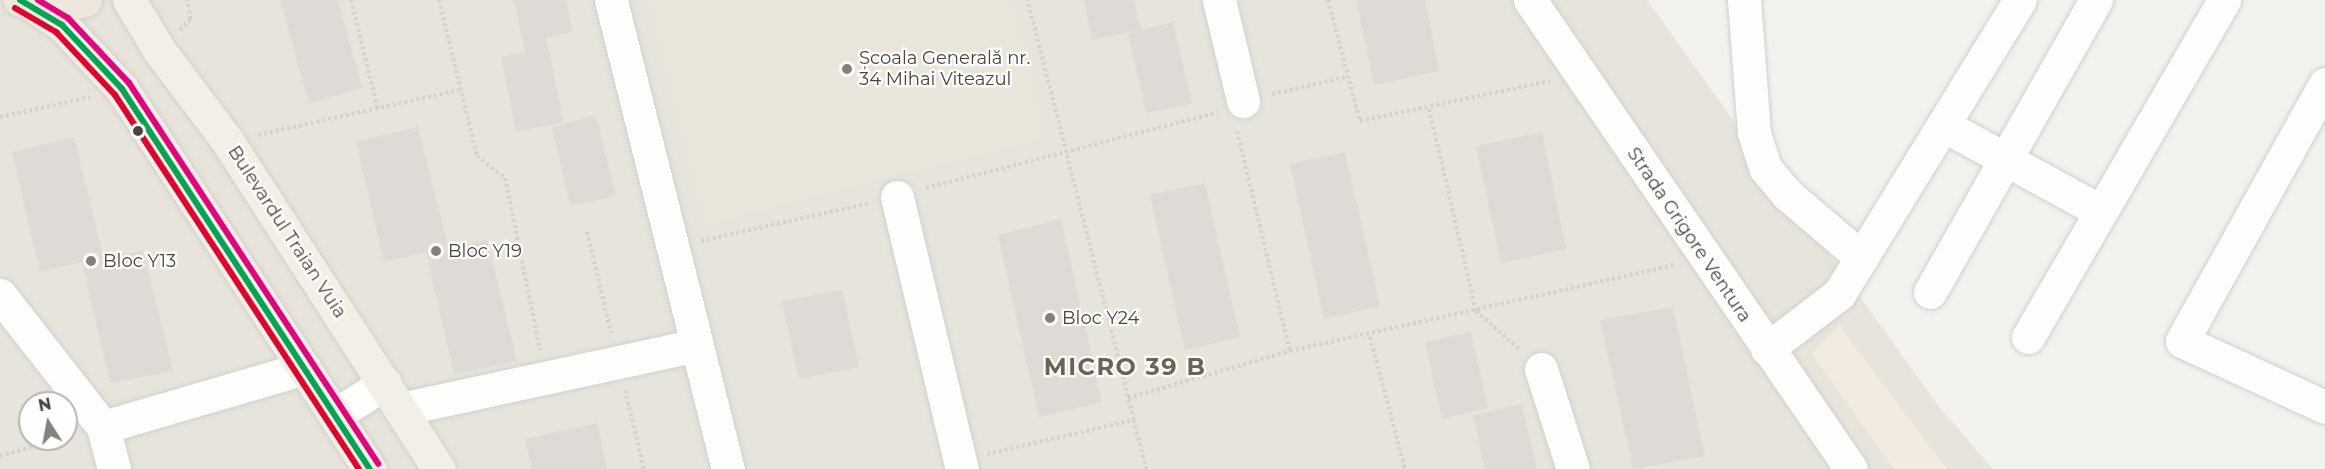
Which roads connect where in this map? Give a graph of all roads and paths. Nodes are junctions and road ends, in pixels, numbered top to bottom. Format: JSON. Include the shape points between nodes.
{"nodes":[{"id":1,"x":85,"y":0,"type":"edge"},
{"id":2,"x":129,"y":0,"type":"edge"},
{"id":3,"x":351,"y":0,"type":"edge"},
{"id":4,"x":440,"y":0,"type":"edge"},
{"id":5,"x":611,"y":0,"type":"edge"},
{"id":6,"x":1028,"y":0,"type":"edge"},
{"id":7,"x":1219,"y":0,"type":"edge"},
{"id":8,"x":1328,"y":0,"type":"edge"},
{"id":9,"x":1530,"y":0,"type":"edge"},
{"id":10,"x":1744,"y":0,"type":"edge"},
{"id":11,"x":2020,"y":0,"type":"edge"},
{"id":12,"x":2096,"y":0,"type":"edge"},
{"id":13,"x":2224,"y":0,"type":"edge"},
{"id":14,"x":27,"y":3,"type":"edge"},
{"id":15,"x":1579,"y":74,"type":"junction"},
{"id":16,"x":1346,"y":77,"type":"junction"},
{"id":17,"x":2325,"y":84,"type":"edge"},
{"id":18,"x":122,"y":89,"type":"junction"},
{"id":19,"x":460,"y":90,"type":"junction"},
{"id":20,"x":1237,"y":105,"type":"junction"},
{"id":21,"x":1429,"y":109,"type":"junction"},
{"id":22,"x":378,"y":110,"type":"junction"},
{"id":23,"x":0,"y":117,"type":"edge"},
{"id":24,"x":1943,"y":125,"type":"junction"},
{"id":25,"x":228,"y":142,"type":"junction"},
{"id":26,"x":1065,"y":148,"type":"junction"},
{"id":27,"x":2005,"y":159,"type":"junction"},
{"id":28,"x":897,"y":197,"type":"junction"},
{"id":29,"x":2100,"y":211,"type":"junction"},
{"id":30,"x":671,"y":248,"type":"junction"},
{"id":31,"x":1704,"y":258,"type":"junction"},
{"id":32,"x":1862,"y":258,"type":"junction"},
{"id":33,"x":1930,"y":292,"type":"dead end"},
{"id":34,"x":0,"y":295,"type":"edge"},
{"id":35,"x":1476,"y":311,"type":"junction"},
{"id":36,"x":1370,"y":337,"type":"junction"},
{"id":37,"x":2028,"y":337,"type":"dead end"},
{"id":38,"x":693,"y":346,"type":"junction"},
{"id":39,"x":1767,"y":349,"type":"junction"},
{"id":40,"x":1290,"y":351,"type":"junction"},
{"id":41,"x":305,"y":368,"type":"junction"},
{"id":42,"x":1541,"y":369,"type":"joint"},
{"id":43,"x":547,"y":380,"type":"junction"},
{"id":44,"x":393,"y":396,"type":"junction"},
{"id":45,"x":1128,"y":398,"type":"junction"},
{"id":46,"x":2325,"y":407,"type":"edge"},
{"id":47,"x":335,"y":415,"type":"junction"},
{"id":48,"x":1134,"y":420,"type":"junction"},
{"id":49,"x":103,"y":427,"type":"junction"},
{"id":50,"x":18,"y":451,"type":"edge"},
{"id":51,"x":0,"y":456,"type":"edge"},
{"id":52,"x":961,"y":465,"type":"edge"},
{"id":53,"x":114,"y":469,"type":"edge"},
{"id":54,"x":370,"y":469,"type":"edge"},
{"id":55,"x":439,"y":469,"type":"edge"},
{"id":56,"x":728,"y":469,"type":"edge"},
{"id":57,"x":1146,"y":469,"type":"edge"},
{"id":58,"x":1405,"y":469,"type":"edge"},
{"id":59,"x":1573,"y":469,"type":"edge"},
{"id":60,"x":1851,"y":469,"type":"edge"}],
"edges":[{"from":1,"to":14,"type":"highway","via":[[60,7]]},
{"from":2,"to":25,"type":"main road","name":"Bulevardul Traian Vuia","via":[[159,50]]},
{"from":3,"to":22,"type":"path"},
{"from":4,"to":19,"type":"path"},
{"from":5,"to":30,"type":"street"},
{"from":6,"to":26,"type":"path"},
{"from":7,"to":20,"type":"street"},
{"from":8,"to":16,"type":"path"},
{"from":9,"to":15,"type":"street","name":"Strada Grigore Ventura"},
{"from":10,"to":32,"type":"street","via":[[1754,133],[1766,169],[1788,195]]},
{"from":11,"to":24,"type":"street"},
{"from":12,"to":27,"type":"street"},
{"from":13,"to":29,"type":"street"},
{"from":14,"to":18,"type":"main road","via":[[70,32]]},
{"from":15,"to":21,"type":"path"},
{"from":15,"to":31,"type":"street","name":"Strada Grigore Ventura"},
{"from":16,"to":20,"type":"path"},
{"from":16,"to":21,"type":"path","via":[[1360,121]]},
{"from":17,"to":46,"type":"street","via":[[2181,341]]},
{"from":18,"to":23,"type":"path"},
{"from":18,"to":41,"type":"main road"},
{"from":19,"to":22,"type":"path"},
{"from":19,"to":43,"type":"path","via":[[477,156],[505,178]]},
{"from":20,"to":26,"type":"path"},
{"from":20,"to":40,"type":"path"},
{"from":21,"to":35,"type":"path"},
{"from":22,"to":25,"type":"path"},
{"from":24,"to":27,"type":"street"},
{"from":24,"to":32,"type":"street"},
{"from":25,"to":44,"type":"main road","name":"Bulevardul Traian Vuia"},
{"from":26,"to":28,"type":"path"},
{"from":26,"to":45,"type":"path"},
{"from":27,"to":29,"type":"street"},
{"from":27,"to":33,"type":"street"},
{"from":28,"to":30,"type":"path"},
{"from":28,"to":52,"type":"street"},
{"from":29,"to":37,"type":"street"},
{"from":30,"to":38,"type":"street"},
{"from":31,"to":35,"type":"path"},
{"from":31,"to":39,"type":"street","name":"Strada Grigore Ventura"},
{"from":32,"to":39,"type":"street","via":[[1839,294]]},
{"from":34,"to":49,"type":"street"},
{"from":35,"to":36,"type":"path"},
{"from":35,"to":42,"type":"path"},
{"from":36,"to":40,"type":"path"},
{"from":36,"to":58,"type":"path"},
{"from":38,"to":43,"type":"street"},
{"from":38,"to":56,"type":"street"},
{"from":39,"to":60,"type":"street","name":"Strada Grigore Ventura"},
{"from":40,"to":45,"type":"path"},
{"from":41,"to":47,"type":"main road"},
{"from":41,"to":49,"type":"street"},
{"from":42,"to":59,"type":"street"},
{"from":43,"to":44,"type":"street"},
{"from":44,"to":47,"type":"street"},
{"from":44,"to":55,"type":"main road","name":"Bulevardul Traian Vuia"},
{"from":45,"to":48,"type":"path"},
{"from":47,"to":54,"type":"main road"},
{"from":48,"to":52,"type":"path"},
{"from":48,"to":57,"type":"path"},
{"from":49,"to":53,"type":"street"},
{"from":50,"to":51,"type":"path"}]}
